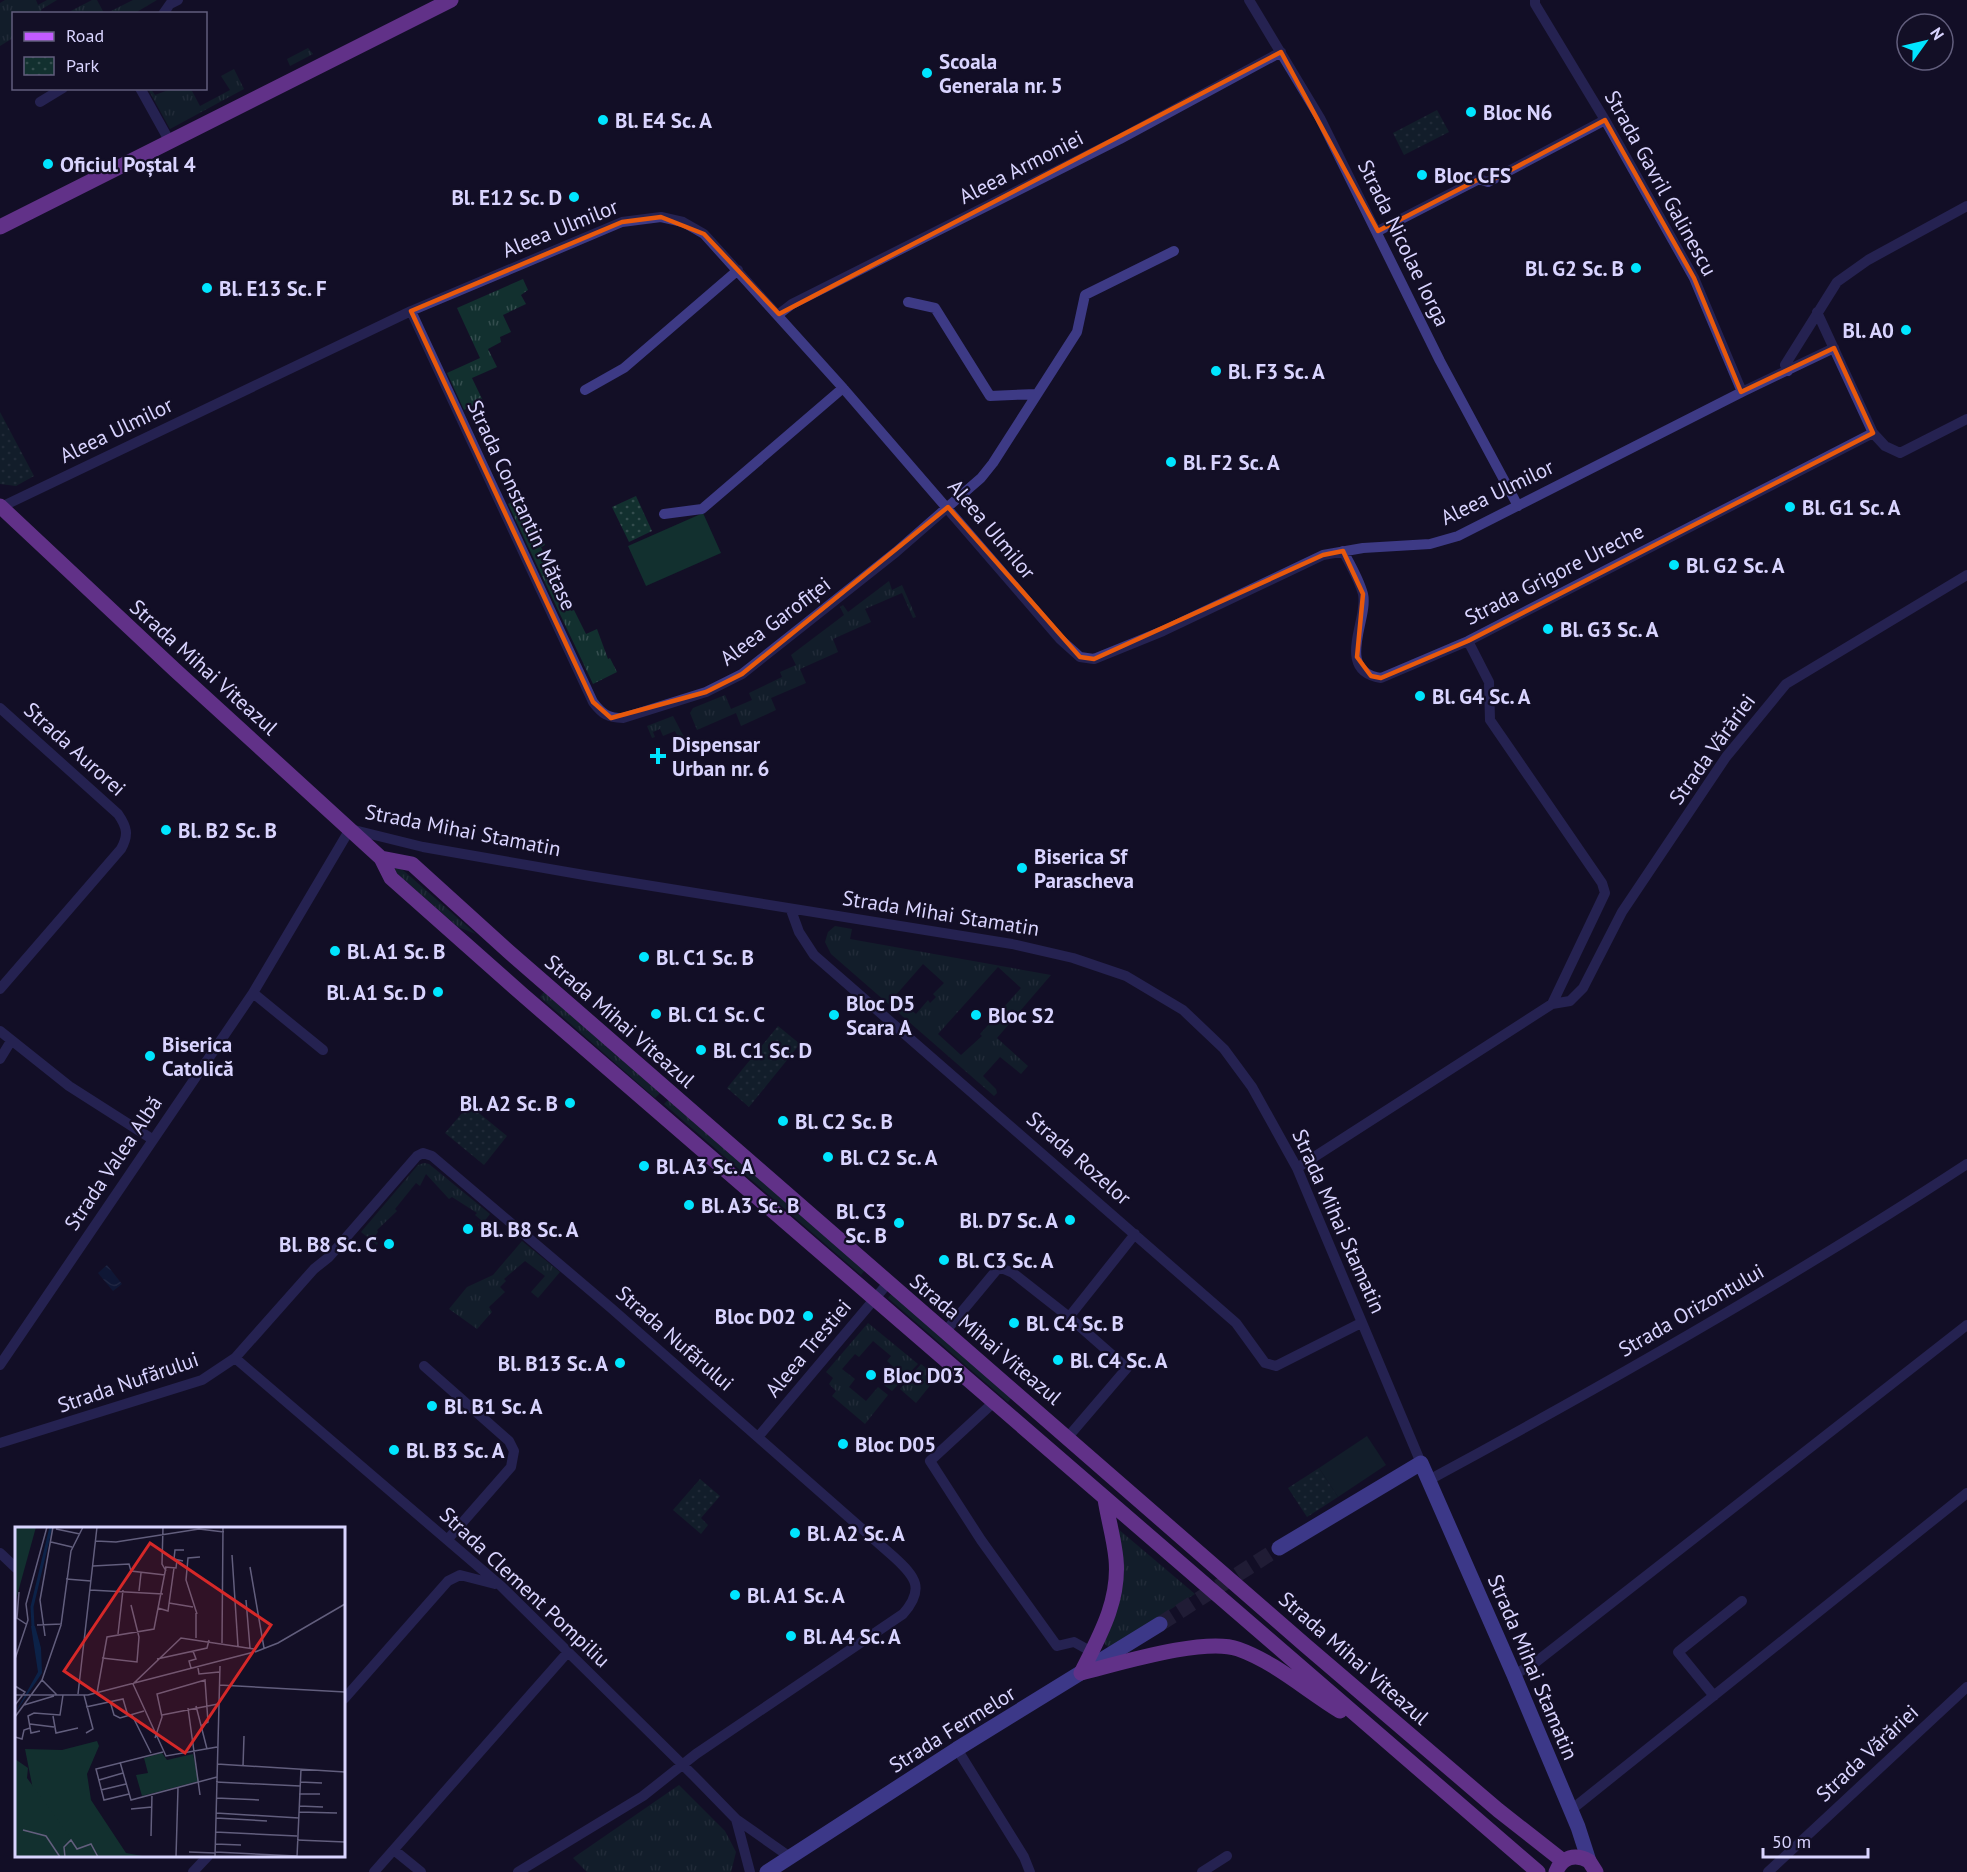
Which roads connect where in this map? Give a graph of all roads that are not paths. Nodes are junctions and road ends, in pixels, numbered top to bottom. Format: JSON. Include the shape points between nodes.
{"nodes":[{"id":1,"x":178,"y":0,"type":"edge"},
{"id":2,"x":451,"y":0,"type":"edge"},
{"id":3,"x":1249,"y":0,"type":"edge"},
{"id":4,"x":1535,"y":0,"type":"edge"},
{"id":5,"x":165,"y":12,"type":"edge"},
{"id":6,"x":1281,"y":52,"type":"junction"},
{"id":7,"x":60,"y":90,"type":"edge"},
{"id":8,"x":141,"y":90,"type":"edge"},
{"id":9,"x":40,"y":102,"type":"dead end"},
{"id":10,"x":1605,"y":120,"type":"junction"},
{"id":11,"x":170,"y":142,"type":"junction"},
{"id":12,"x":1967,"y":206,"type":"edge"},
{"id":13,"x":0,"y":227,"type":"edge"},
{"id":14,"x":1378,"y":231,"type":"junction"},
{"id":15,"x":1174,"y":251,"type":"dead end"},
{"id":16,"x":738,"y":270,"type":"junction"},
{"id":17,"x":909,"y":302,"type":"dead end"},
{"id":18,"x":411,"y":311,"type":"junction"},
{"id":19,"x":1817,"y":312,"type":"junction"},
{"id":20,"x":779,"y":314,"type":"junction"},
{"id":21,"x":1834,"y":348,"type":"junction"},
{"id":22,"x":1788,"y":370,"type":"junction"},
{"id":23,"x":843,"y":388,"type":"junction"},
{"id":24,"x":585,"y":390,"type":"dead end"},
{"id":25,"x":1742,"y":392,"type":"junction"},
{"id":26,"x":1036,"y":394,"type":"junction"},
{"id":27,"x":1967,"y":419,"type":"edge"},
{"id":28,"x":1873,"y":433,"type":"junction"},
{"id":29,"x":1518,"y":506,"type":"junction"},
{"id":30,"x":0,"y":507,"type":"edge"},
{"id":31,"x":948,"y":507,"type":"junction"},
{"id":32,"x":664,"y":514,"type":"dead end"},
{"id":33,"x":1342,"y":551,"type":"junction"},
{"id":34,"x":1967,"y":575,"type":"edge"},
{"id":35,"x":1468,"y":641,"type":"junction"},
{"id":36,"x":601,"y":713,"type":"joint"},
{"id":37,"x":2,"y":714,"type":"edge"},
{"id":38,"x":350,"y":829,"type":"junction"},
{"id":39,"x":423,"y":847,"type":"junction"},
{"id":40,"x":381,"y":858,"type":"junction"},
{"id":41,"x":412,"y":864,"type":"junction"},
{"id":42,"x":791,"y":910,"type":"junction"},
{"id":43,"x":0,"y":989,"type":"edge"},
{"id":44,"x":253,"y":993,"type":"junction"},
{"id":45,"x":1552,"y":1004,"type":"junction"},
{"id":46,"x":0,"y":1031,"type":"edge"},
{"id":47,"x":11,"y":1041,"type":"junction"},
{"id":48,"x":323,"y":1050,"type":"dead end"},
{"id":49,"x":0,"y":1059,"type":"edge"},
{"id":50,"x":153,"y":1139,"type":"junction"},
{"id":51,"x":1967,"y":1164,"type":"edge"},
{"id":52,"x":1297,"y":1168,"type":"junction"},
{"id":53,"x":1135,"y":1234,"type":"junction"},
{"id":54,"x":888,"y":1283,"type":"junction"},
{"id":55,"x":874,"y":1300,"type":"junction"},
{"id":56,"x":1069,"y":1317,"type":"junction"},
{"id":57,"x":1361,"y":1323,"type":"junction"},
{"id":58,"x":1967,"y":1325,"type":"edge"},
{"id":59,"x":945,"y":1332,"type":"junction"},
{"id":60,"x":235,"y":1358,"type":"junction"},
{"id":61,"x":0,"y":1365,"type":"edge"},
{"id":62,"x":424,"y":1366,"type":"dead end"},
{"id":63,"x":994,"y":1402,"type":"junction"},
{"id":64,"x":1048,"y":1420,"type":"junction"},
{"id":65,"x":758,"y":1437,"type":"junction"},
{"id":66,"x":1034,"y":1437,"type":"junction"},
{"id":67,"x":1068,"y":1437,"type":"junction"},
{"id":68,"x":0,"y":1443,"type":"edge"},
{"id":69,"x":1421,"y":1463,"type":"junction"},
{"id":70,"x":1429,"y":1480,"type":"junction"},
{"id":71,"x":1967,"y":1493,"type":"edge"},
{"id":72,"x":1105,"y":1499,"type":"junction"},
{"id":73,"x":448,"y":1539,"type":"junction"},
{"id":74,"x":1279,"y":1548,"type":"tunnel mouth"},
{"id":75,"x":0,"y":1553,"type":"edge"},
{"id":76,"x":15,"y":1567,"type":"edge"},
{"id":77,"x":501,"y":1586,"type":"junction"},
{"id":78,"x":1742,"y":1601,"type":"dead end"},
{"id":79,"x":1160,"y":1624,"type":"tunnel mouth"},
{"id":80,"x":568,"y":1652,"type":"junction"},
{"id":81,"x":1092,"y":1652,"type":"junction"},
{"id":82,"x":1082,"y":1673,"type":"junction"},
{"id":83,"x":1514,"y":1675,"type":"junction"},
{"id":84,"x":1967,"y":1687,"type":"edge"},
{"id":85,"x":1714,"y":1696,"type":"junction"},
{"id":86,"x":345,"y":1698,"type":"edge"},
{"id":87,"x":1375,"y":1731,"type":"junction"},
{"id":88,"x":957,"y":1749,"type":"junction"},
{"id":89,"x":684,"y":1766,"type":"junction"},
{"id":90,"x":1571,"y":1810,"type":"junction"},
{"id":91,"x":735,"y":1819,"type":"junction"},
{"id":92,"x":394,"y":1850,"type":"junction"},
{"id":93,"x":1227,"y":1856,"type":"dead end"},
{"id":94,"x":207,"y":1857,"type":"edge"},
{"id":95,"x":790,"y":1857,"type":"junction"},
{"id":96,"x":1559,"y":1866,"type":"edge"},
{"id":97,"x":1592,"y":1867,"type":"edge"},
{"id":98,"x":194,"y":1872,"type":"edge"},
{"id":99,"x":374,"y":1872,"type":"edge"},
{"id":100,"x":421,"y":1872,"type":"edge"},
{"id":101,"x":518,"y":1872,"type":"edge"},
{"id":102,"x":750,"y":1872,"type":"edge"},
{"id":103,"x":767,"y":1872,"type":"edge"},
{"id":104,"x":1030,"y":1872,"type":"edge"},
{"id":105,"x":1202,"y":1872,"type":"edge"},
{"id":106,"x":1538,"y":1872,"type":"edge"},
{"id":107,"x":1768,"y":1872,"type":"edge"}],
"edges":[{"from":1,"to":5,"type":"street"},
{"from":2,"to":11,"type":"main road"},
{"from":3,"to":6,"type":"street","name":"Strada Nicolae Iorga"},
{"from":4,"to":10,"type":"street","name":"Strada Gavril Galinescu"},
{"from":6,"to":14,"type":"street","name":"Strada Nicolae Iorga"},
{"from":6,"to":20,"type":"street","name":"Aleea Armoniei"},
{"from":7,"to":9,"type":"street"},
{"from":8,"to":11,"type":"street"},
{"from":10,"to":14,"type":"street","via":[[1488,183],[1479,179]]},
{"from":10,"to":25,"type":"street","name":"Strada Gavril Galinescu","via":[[1694,278]]},
{"from":11,"to":13,"type":"main road"},
{"from":12,"to":19,"type":"street","via":[[1836,282]]},
{"from":14,"to":29,"type":"street","name":"Strada Nicolae Iorga","via":[[1440,361]]},
{"from":15,"to":26,"type":"street","name":"Aleea Garofiței","via":[[1085,295],[1077,332]]},
{"from":16,"to":18,"type":"street","name":"Aleea Ulmilor","via":[[694,227],[673,219],[644,218],[622,222]]},
{"from":16,"to":20,"type":"street","name":"Aleea Ulmilor"},
{"from":16,"to":24,"type":"street","via":[[624,368]]},
{"from":17,"to":26,"type":"street","via":[[935,308],[990,396]]},
{"from":18,"to":30,"type":"street","name":"Aleea Ulmilor"},
{"from":18,"to":36,"type":"street","name":"Strada Constantin Mătase","via":[[580,676]]},
{"from":19,"to":21,"type":"street"},
{"from":19,"to":22,"type":"street","via":[[1785,364]]},
{"from":20,"to":23,"type":"street","name":"Aleea Ulmilor"},
{"from":21,"to":22,"type":"street","name":"Aleea Ulmilor"},
{"from":21,"to":28,"type":"street"},
{"from":22,"to":25,"type":"street","name":"Aleea Ulmilor"},
{"from":23,"to":31,"type":"street","name":"Aleea Ulmilor"},
{"from":23,"to":32,"type":"street","via":[[702,509]]},
{"from":25,"to":29,"type":"street","name":"Aleea Ulmilor"},
{"from":26,"to":31,"type":"street","name":"Aleea Garofiței","via":[[993,463]]},
{"from":27,"to":28,"type":"street","via":[[1900,453],[1885,446]]},
{"from":28,"to":35,"type":"street","name":"Strada Grigore Ureche"},
{"from":29,"to":33,"type":"street","name":"Aleea Ulmilor","via":[[1458,536],[1430,544]]},
{"from":30,"to":38,"type":"main road","name":"Strada Mihai Viteazul"},
{"from":31,"to":33,"type":"street","name":"Aleea Ulmilor","via":[[1060,639],[1087,660],[1163,631],[1323,555]]},
{"from":31,"to":36,"type":"street","name":"Aleea Garofiței","via":[[741,674],[706,692],[623,718]]},
{"from":33,"to":35,"type":"street","name":"Strada Grigore Ureche","via":[[1363,594],[1364,606],[1354,645],[1363,668],[1371,676],[1381,678]]},
{"from":34,"to":45,"type":"street","name":"Strada Vărăriei","via":[[1786,684],[1726,757],[1622,912],[1583,988],[1570,1001]]},
{"from":35,"to":45,"type":"street","via":[[1490,682],[1490,720],[1602,883],[1605,893]]},
{"from":37,"to":43,"type":"street","name":"Strada Aurorei","via":[[118,814],[126,826],[127,838]]},
{"from":38,"to":39,"type":"street","name":"Strada Mihai Stamatin"},
{"from":38,"to":40,"type":"main road","name":"Strada Mihai Viteazul"},
{"from":38,"to":44,"type":"street","name":"Strada Valea Albă"},
{"from":39,"to":41,"type":"street"},
{"from":39,"to":42,"type":"street","name":"Strada Mihai Stamatin"},
{"from":40,"to":41,"type":"main road"},
{"from":40,"to":55,"type":"main road","name":"Strada Mihai Viteazul","via":[[391,878]]},
{"from":41,"to":54,"type":"main road","name":"Strada Mihai Viteazul"},
{"from":42,"to":52,"type":"street","name":"Strada Mihai Stamatin","via":[[1012,944],[1073,958],[1126,976],[1183,1010],[1224,1050],[1252,1088]]},
{"from":42,"to":53,"type":"street","name":"Strada Rozelor","via":[[814,955]]},
{"from":44,"to":48,"type":"street"},
{"from":44,"to":50,"type":"street","name":"Strada Valea Albă"},
{"from":45,"to":52,"type":"street","name":"Strada Vărăriei"},
{"from":46,"to":47,"type":"street"},
{"from":47,"to":49,"type":"street"},
{"from":47,"to":50,"type":"street","via":[[69,1086]]},
{"from":50,"to":61,"type":"street","name":"Strada Valea Albă"},
{"from":51,"to":70,"type":"street","name":"Strada Orizontului","via":[[1781,1280]]},
{"from":52,"to":57,"type":"street","name":"Strada Mihai Stamatin"},
{"from":53,"to":56,"type":"street"},
{"from":53,"to":57,"type":"street","name":"Strada Rozelor","via":[[1236,1323],[1265,1363],[1276,1366]]},
{"from":54,"to":55,"type":"street","name":"Aleea Trestiei"},
{"from":54,"to":59,"type":"main road","name":"Strada Mihai Viteazul"},
{"from":55,"to":63,"type":"main road","name":"Strada Mihai Viteazul"},
{"from":55,"to":65,"type":"street","name":"Aleea Trestiei"},
{"from":56,"to":59,"type":"street","via":[[1013,1273],[999,1267]]},
{"from":56,"to":67,"type":"street","via":[[1127,1368]]},
{"from":57,"to":69,"type":"street","name":"Strada Mihai Stamatin"},
{"from":58,"to":83,"type":"street","via":[[1536,1662]]},
{"from":59,"to":64,"type":"main road","name":"Strada Mihai Viteazul"},
{"from":60,"to":65,"type":"street","name":"Strada Nufărului","via":[[423,1153],[432,1156],[560,1264]]},
{"from":60,"to":68,"type":"street","name":"Strada Nufărului","via":[[202,1380]]},
{"from":60,"to":73,"type":"street","name":"Strada Clement Pompiliu"},
{"from":62,"to":73,"type":"street","via":[[509,1441],[514,1451],[511,1467]]},
{"from":63,"to":66,"type":"main road","name":"Strada Mihai Viteazul"},
{"from":63,"to":81,"type":"street","via":[[930,1461],[1057,1646],[1074,1642]]},
{"from":64,"to":66,"type":"main road"},
{"from":64,"to":67,"type":"main road","name":"Strada Mihai Viteazul"},
{"from":65,"to":89,"type":"street","name":"Strada Nufărului","via":[[911,1572],[916,1595],[903,1614],[696,1754]]},
{"from":66,"to":72,"type":"main road","name":"Strada Mihai Viteazul"},
{"from":67,"to":96,"type":"main road","name":"Strada Mihai Viteazul"},
{"from":69,"to":70,"type":"street","name":"Strada Mihai Stamatin"},
{"from":69,"to":74,"type":"street"},
{"from":70,"to":83,"type":"street","name":"Strada Mihai Stamatin"},
{"from":71,"to":85,"type":"street"},
{"from":72,"to":81,"type":"main road","via":[[1116,1576],[1109,1615]]},
{"from":72,"to":87,"type":"main road","name":"Strada Mihai Viteazul"},
{"from":73,"to":77,"type":"street","name":"Strada Clement Pompiliu"},
{"from":75,"to":76,"type":"street"},
{"from":77,"to":80,"type":"street","name":"Strada Clement Pompiliu"},
{"from":77,"to":86,"type":"street","via":[[460,1575],[448,1581]]},
{"from":78,"to":85,"type":"street","via":[[1678,1652]]},
{"from":79,"to":82,"type":"street","name":"Strada Fermelor"},
{"from":80,"to":89,"type":"street","name":"Strada Clement Pompiliu"},
{"from":80,"to":92,"type":"street"},
{"from":81,"to":82,"type":"main road"},
{"from":82,"to":87,"type":"main road","via":[[1171,1650],[1231,1647],[1253,1655]]},
{"from":82,"to":88,"type":"street","name":"Strada Fermelor"},
{"from":83,"to":90,"type":"street","name":"Strada Mihai Stamatin"},
{"from":84,"to":107,"type":"street","name":"Strada Vărăriei"},
{"from":85,"to":90,"type":"street"},
{"from":87,"to":106,"type":"main road","name":"Strada Mihai Viteazul"},
{"from":88,"to":95,"type":"street","name":"Strada Fermelor"},
{"from":88,"to":104,"type":"street"},
{"from":89,"to":91,"type":"street","name":"Strada Clement Pompiliu"},
{"from":89,"to":101,"type":"street","name":"Strada Nufărului","via":[[644,1796]]},
{"from":90,"to":97,"type":"street","name":"Strada Mihai Stamatin"},
{"from":91,"to":95,"type":"street"},
{"from":91,"to":102,"type":"street","name":"Strada Clement Pompiliu"},
{"from":92,"to":99,"type":"street"},
{"from":92,"to":100,"type":"street"},
{"from":93,"to":105,"type":"street"},
{"from":94,"to":98,"type":"street"},
{"from":95,"to":103,"type":"street","name":"Strada Fermelor"},
{"from":96,"to":97,"type":"main road","name":"Strada Mihai Viteazul","via":[[1573,1856]]}]}
